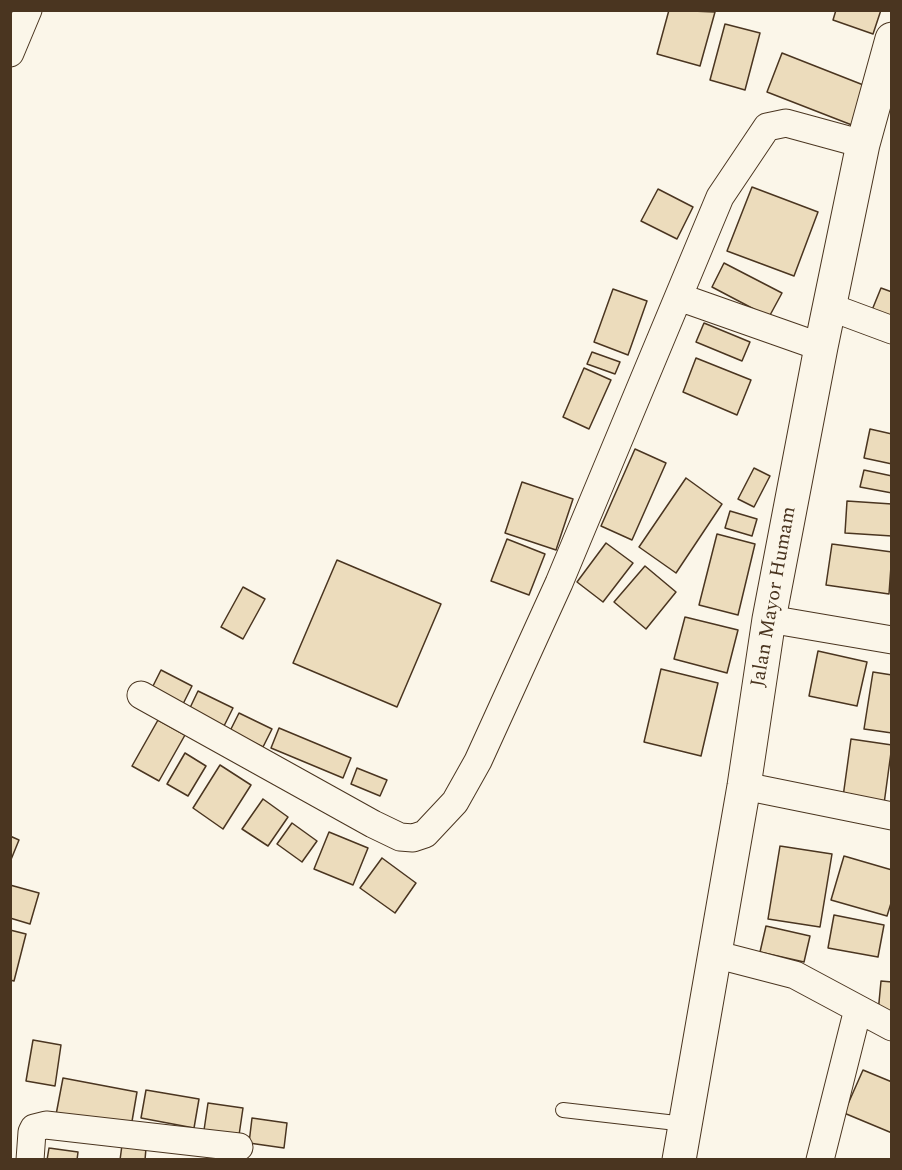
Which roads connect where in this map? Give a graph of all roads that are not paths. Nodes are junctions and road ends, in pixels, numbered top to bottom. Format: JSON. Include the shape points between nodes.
{"nodes":[{"id":1,"x":28,"y":10,"type":"edge"},
{"id":2,"x":891,"y":39,"type":"edge"},
{"id":3,"x":10,"y":53,"type":"edge"},
{"id":4,"x":863,"y":144,"type":"junction"},
{"id":5,"x":679,"y":297,"type":"junction"},
{"id":6,"x":830,"y":307,"type":"junction"},
{"id":7,"x":891,"y":330,"type":"edge"},
{"id":8,"x":821,"y":347,"type":"junction"},
{"id":9,"x":769,"y":619,"type":"junction"},
{"id":10,"x":891,"y":640,"type":"edge"},
{"id":11,"x":141,"y":695,"type":"dead end"},
{"id":12,"x":744,"y":786,"type":"junction"},
{"id":13,"x":891,"y":816,"type":"edge"},
{"id":14,"x":714,"y":954,"type":"junction"},
{"id":15,"x":858,"y":1009,"type":"junction"},
{"id":16,"x":891,"y":1027,"type":"edge"},
{"id":17,"x":563,"y":1110,"type":"dead end"},
{"id":18,"x":685,"y":1124,"type":"junction"},
{"id":19,"x":239,"y":1147,"type":"dead end"},
{"id":20,"x":30,"y":1160,"type":"edge"},
{"id":21,"x":679,"y":1160,"type":"edge"},
{"id":22,"x":820,"y":1160,"type":"edge"}],
"edges":[{"from":1,"to":3,"type":"street"},
{"from":2,"to":4,"type":"main road","name":"Jalan Mayor Humam"},
{"from":4,"to":5,"type":"street","via":[[786,123],[767,127],[720,197]]},
{"from":4,"to":6,"type":"main road","name":"Jalan Mayor Humam"},
{"from":5,"to":8,"type":"street"},
{"from":5,"to":11,"type":"street","via":[[559,583],[478,761],[454,802],[425,834],[400,837],[373,824]]},
{"from":6,"to":7,"type":"street"},
{"from":6,"to":8,"type":"main road","name":"Jalan Mayor Humam"},
{"from":8,"to":9,"type":"main road","name":"Jalan Mayor Humam"},
{"from":9,"to":10,"type":"street"},
{"from":9,"to":12,"type":"main road","name":"Jalan Mayor Humam"},
{"from":12,"to":13,"type":"street"},
{"from":12,"to":14,"type":"main road","name":"Jalan Mayor Humam"},
{"from":14,"to":15,"type":"street","via":[[795,975]]},
{"from":14,"to":18,"type":"main road","name":"Jalan Mayor Humam"},
{"from":15,"to":16,"type":"street"},
{"from":15,"to":22,"type":"street"},
{"from":17,"to":18,"type":"lane"},
{"from":18,"to":21,"type":"main road","name":"Jalan Mayor Humam"},
{"from":19,"to":20,"type":"street","via":[[46,1125],[32,1132]]}]}
